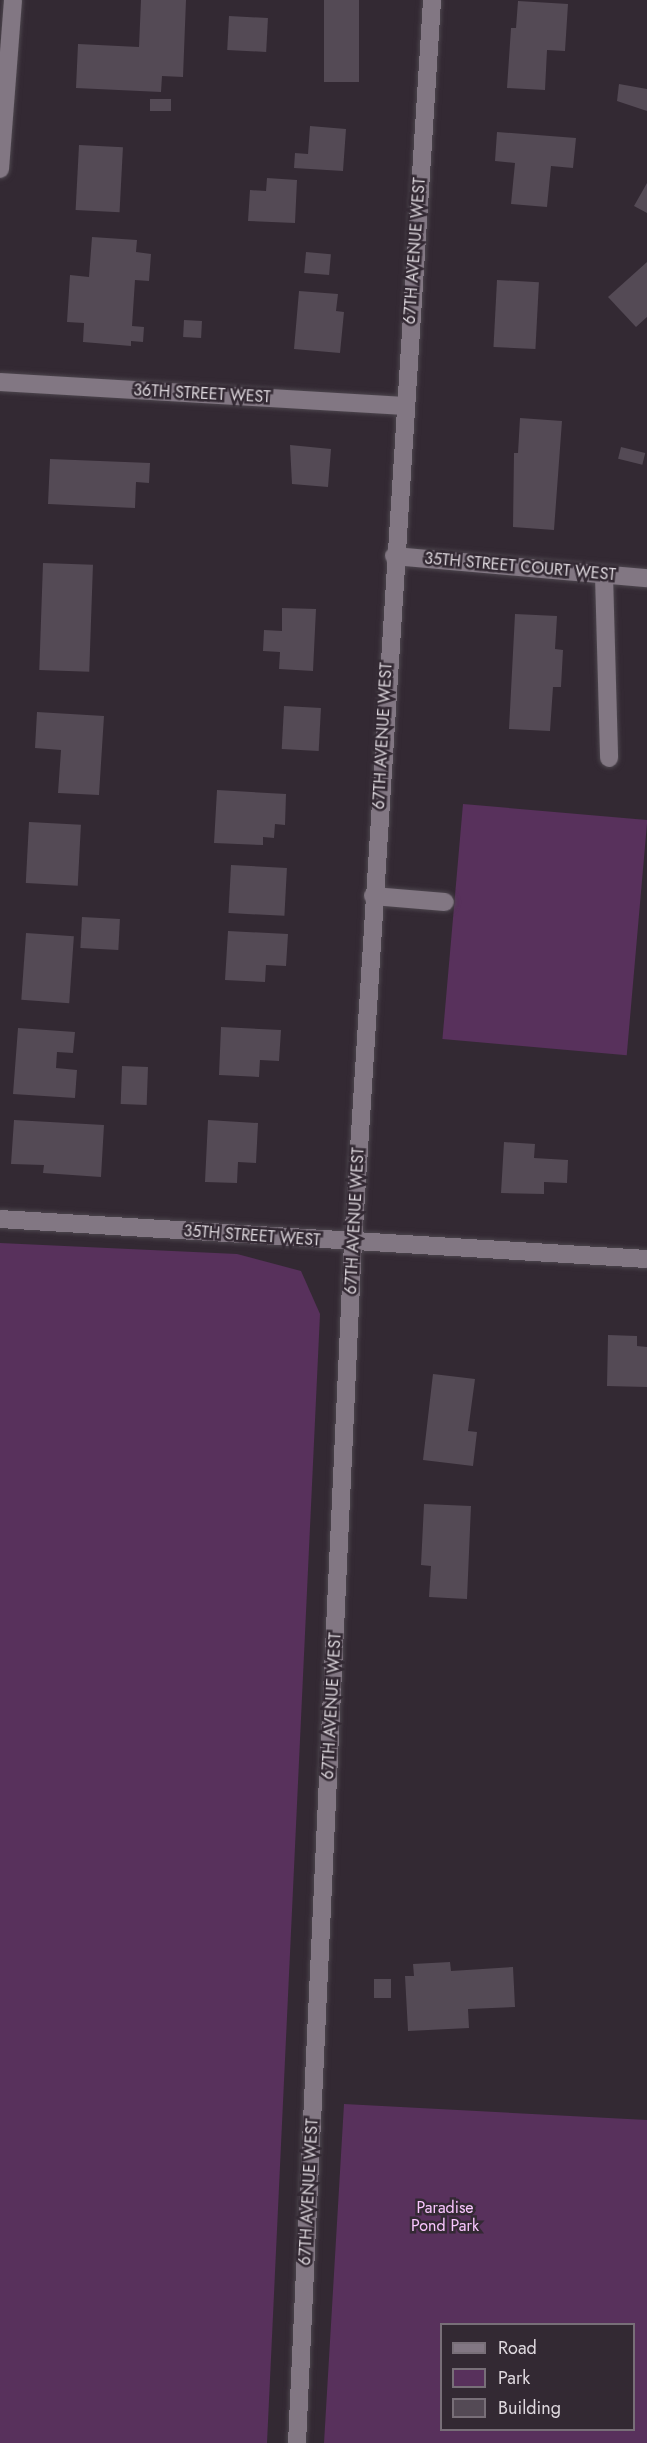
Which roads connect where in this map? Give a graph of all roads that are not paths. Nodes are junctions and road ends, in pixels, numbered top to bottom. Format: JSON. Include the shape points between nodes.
{"nodes":[{"id":1,"x":13,"y":0,"type":"edge"},
{"id":2,"x":432,"y":0,"type":"edge"},
{"id":3,"x":0,"y":169,"type":"edge"},
{"id":4,"x":0,"y":382,"type":"edge"},
{"id":5,"x":404,"y":406,"type":"junction"},
{"id":6,"x":394,"y":556,"type":"junction"},
{"id":7,"x":604,"y":575,"type":"junction"},
{"id":8,"x":647,"y":578,"type":"edge"},
{"id":9,"x":609,"y":758,"type":"dead end"},
{"id":10,"x":373,"y":896,"type":"junction"},
{"id":11,"x":445,"y":902,"type":"dead end"},
{"id":12,"x":0,"y":1219,"type":"edge"},
{"id":13,"x":353,"y":1243,"type":"junction"},
{"id":14,"x":647,"y":1258,"type":"edge"},
{"id":15,"x":297,"y":2443,"type":"edge"}],
"edges":[{"from":1,"to":3,"type":"street"},
{"from":2,"to":5,"type":"street","name":"67TH AVENUE WEST"},
{"from":4,"to":5,"type":"street","name":"36TH STREET WEST"},
{"from":5,"to":6,"type":"street","name":"67TH AVENUE WEST"},
{"from":6,"to":7,"type":"street","name":"35TH STREET COURT WEST"},
{"from":6,"to":10,"type":"street","name":"67TH AVENUE WEST"},
{"from":7,"to":8,"type":"street","name":"35TH STREET COURT WEST"},
{"from":7,"to":9,"type":"street"},
{"from":10,"to":11,"type":"street"},
{"from":10,"to":13,"type":"street","name":"67TH AVENUE WEST"},
{"from":12,"to":13,"type":"street","name":"35TH STREET WEST"},
{"from":13,"to":14,"type":"street","name":"35TH STREET WEST"},
{"from":13,"to":15,"type":"street","name":"67TH AVENUE WEST"}]}
